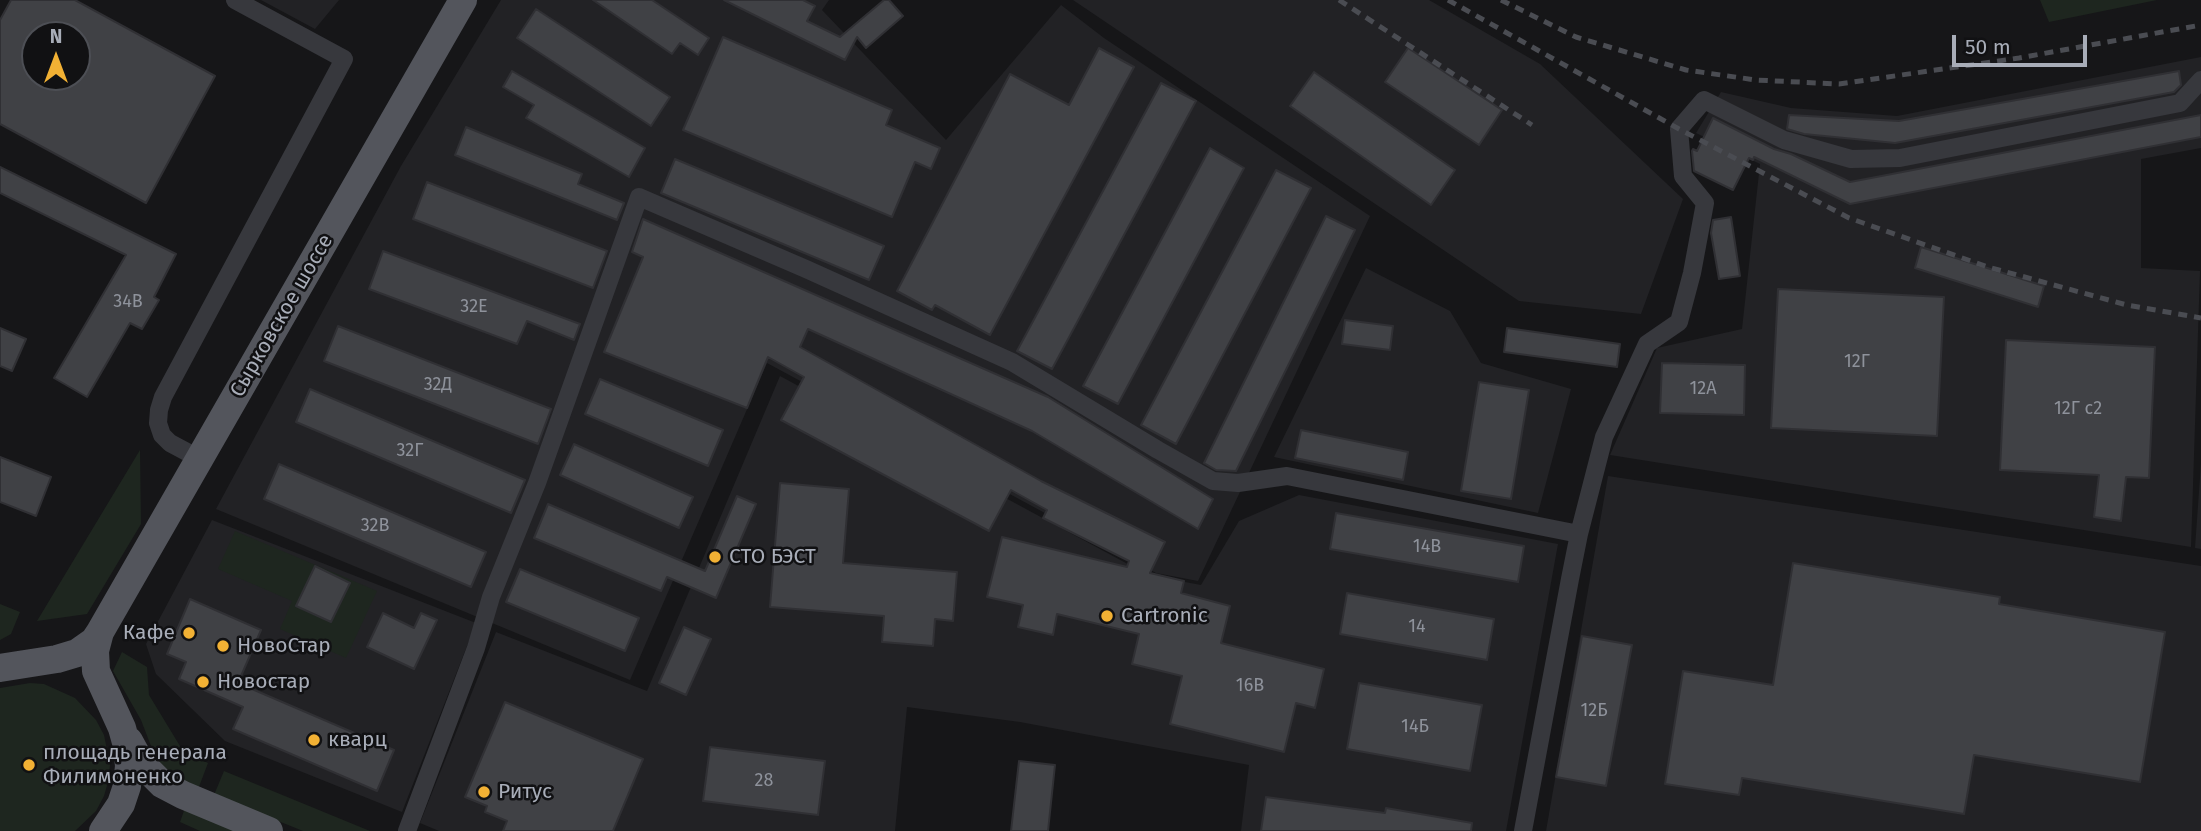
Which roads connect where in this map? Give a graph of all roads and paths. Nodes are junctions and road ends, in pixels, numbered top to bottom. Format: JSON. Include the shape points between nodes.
{"nodes":[{"id":1,"x":235,"y":0,"type":"edge"},
{"id":2,"x":463,"y":0,"type":"edge"},
{"id":3,"x":2201,"y":79,"type":"edge"},
{"id":4,"x":200,"y":459,"type":"junction"},
{"id":5,"x":1579,"y":534,"type":"junction"},
{"id":6,"x":100,"y":632,"type":"junction"},
{"id":7,"x":5,"y":667,"type":"edge"},
{"id":8,"x":117,"y":719,"type":"junction"},
{"id":9,"x":103,"y":831,"type":"edge"},
{"id":10,"x":269,"y":831,"type":"edge"},
{"id":11,"x":407,"y":831,"type":"edge"},
{"id":12,"x":1523,"y":831,"type":"edge"}],
"edges":[{"from":1,"to":4,"type":"street","via":[[344,59],[163,397],[158,423],[162,435]]},
{"from":2,"to":4,"type":"main road","name":"Сырковское шоссе"},
{"from":3,"to":5,"type":"street","via":[[2180,103],[1900,158],[1851,159],[1784,140],[1704,100],[1679,129],[1683,176],[1705,202],[1679,322],[1647,344],[1604,437]]},
{"from":4,"to":6,"type":"main road","name":"Сырковское шоссе"},
{"from":5,"to":11,"type":"street","via":[[1287,476],[1238,483],[1213,481],[1012,362],[639,197]]},
{"from":5,"to":12,"type":"street"},
{"from":6,"to":7,"type":"main road","via":[[78,653]]},
{"from":6,"to":8,"type":"main road","via":[[94,661]]},
{"from":7,"to":8,"type":"main road","via":[[30,664],[68,672],[100,694]]},
{"from":8,"to":9,"type":"main road","via":[[127,747],[127,786]]},
{"from":8,"to":10,"type":"main road","via":[[141,763],[162,784]]}]}
